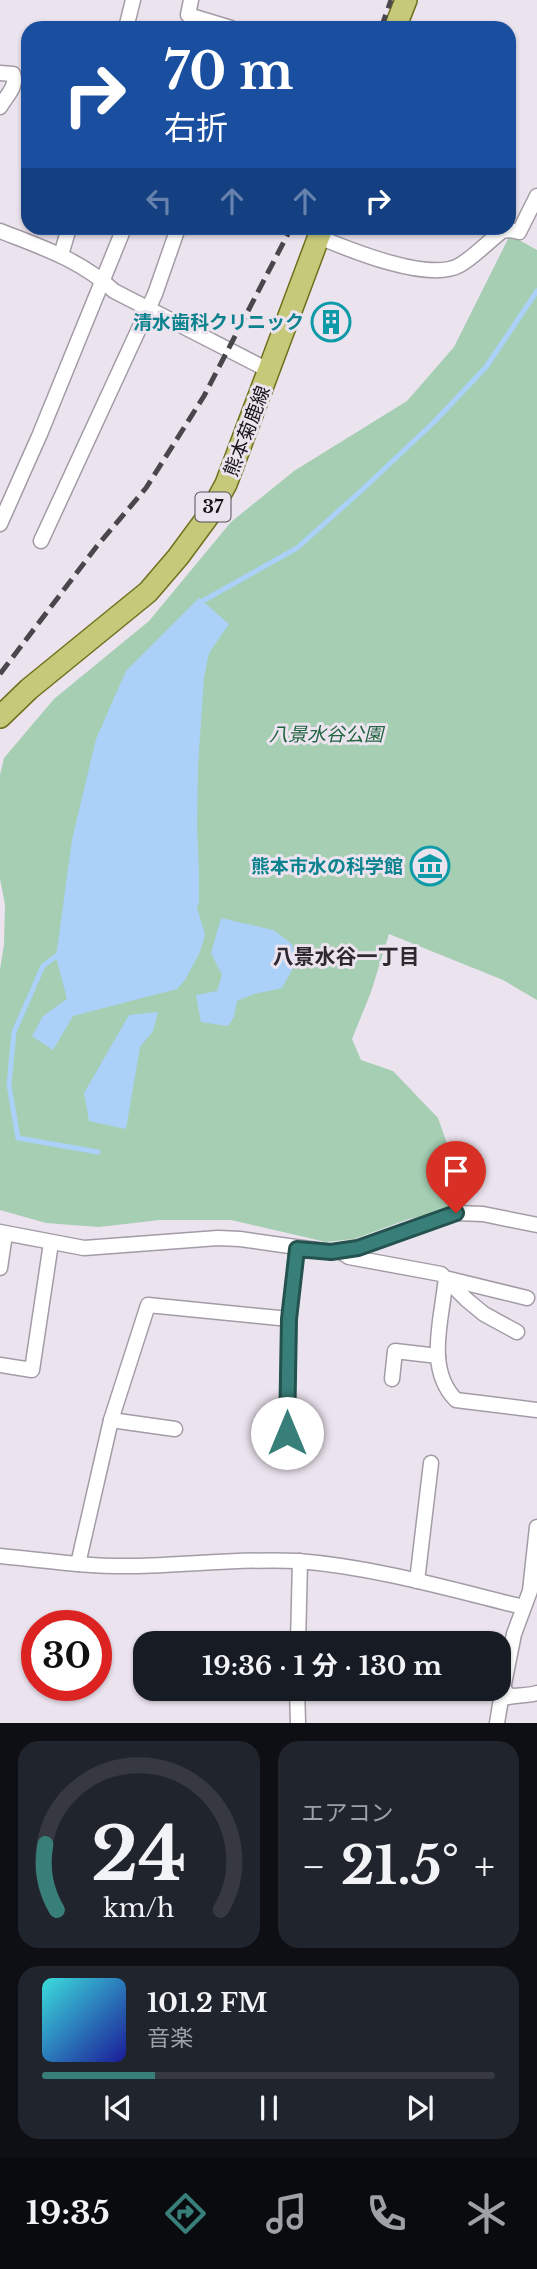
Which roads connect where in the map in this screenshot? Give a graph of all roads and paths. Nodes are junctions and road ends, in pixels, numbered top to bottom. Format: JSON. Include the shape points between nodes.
{"nodes":[{"id":1,"x":133,"y":0,"type":"edge"},
{"id":2,"x":191,"y":0,"type":"edge"},
{"id":3,"x":406,"y":0,"type":"edge"},
{"id":4,"x":128,"y":21,"type":"edge"},
{"id":5,"x":208,"y":21,"type":"edge"},
{"id":6,"x":398,"y":21,"type":"edge"},
{"id":7,"x":0,"y":73,"type":"edge"},
{"id":8,"x":0,"y":107,"type":"edge"},
{"id":9,"x":537,"y":196,"type":"edge"},
{"id":10,"x":0,"y":231,"type":"edge"},
{"id":11,"x":516,"y":231,"type":"edge"},
{"id":12,"x":67,"y":235,"type":"edge"},
{"id":13,"x":121,"y":235,"type":"edge"},
{"id":14,"x":176,"y":235,"type":"edge"},
{"id":15,"x":320,"y":235,"type":"edge"},
{"id":16,"x":328,"y":235,"type":"edge"},
{"id":17,"x":497,"y":235,"type":"edge"},
{"id":18,"x":61,"y":254,"type":"junction"},
{"id":19,"x":104,"y":282,"type":"junction"},
{"id":20,"x":148,"y":309,"type":"junction"},
{"id":21,"x":270,"y":371,"type":"junction"},
{"id":22,"x":2,"y":515,"type":"edge"},
{"id":23,"x":41,"y":541,"type":"dead end"},
{"id":24,"x":0,"y":717,"type":"edge"},
{"id":25,"x":537,"y":1225,"type":"edge"},
{"id":26,"x":3,"y":1233,"type":"edge"},
{"id":27,"x":51,"y":1243,"type":"junction"},
{"id":28,"x":297,"y":1249,"type":"junction"},
{"id":29,"x":341,"y":1252,"type":"junction"},
{"id":30,"x":0,"y":1268,"type":"edge"},
{"id":31,"x":449,"y":1279,"type":"junction"},
{"id":32,"x":527,"y":1298,"type":"dead end"},
{"id":33,"x":289,"y":1319,"type":"junction"},
{"id":34,"x":517,"y":1332,"type":"dead end"},
{"id":35,"x":438,"y":1356,"type":"junction"},
{"id":36,"x":0,"y":1365,"type":"edge"},
{"id":37,"x":392,"y":1379,"type":"dead end"},
{"id":38,"x":537,"y":1410,"type":"edge"},
{"id":39,"x":111,"y":1420,"type":"junction"},
{"id":40,"x":175,"y":1429,"type":"dead end"},
{"id":41,"x":287,"y":1433,"type":"dead end"},
{"id":42,"x":431,"y":1463,"type":"dead end"},
{"id":43,"x":537,"y":1527,"type":"edge"},
{"id":44,"x":0,"y":1556,"type":"edge"},
{"id":45,"x":300,"y":1561,"type":"junction"},
{"id":46,"x":78,"y":1564,"type":"junction"},
{"id":47,"x":417,"y":1581,"type":"junction"},
{"id":48,"x":523,"y":1607,"type":"junction"},
{"id":49,"x":298,"y":1631,"type":"edge"},
{"id":50,"x":511,"y":1649,"type":"edge"},
{"id":51,"x":537,"y":1693,"type":"edge"},
{"id":52,"x":511,"y":1695,"type":"edge"},
{"id":53,"x":297,"y":1701,"type":"edge"},
{"id":54,"x":502,"y":1701,"type":"edge"},
{"id":55,"x":298,"y":1723,"type":"edge"},
{"id":56,"x":497,"y":1723,"type":"edge"}],
"edges":[{"from":1,"to":4,"type":"street"},
{"from":2,"to":5,"type":"street","via":[[188,15]]},
{"from":3,"to":6,"type":"main road"},
{"from":7,"to":8,"type":"street","via":[[13,74],[15,79]]},
{"from":9,"to":11,"type":"street"},
{"from":10,"to":18,"type":"street"},
{"from":12,"to":18,"type":"street"},
{"from":13,"to":19,"type":"street"},
{"from":14,"to":20,"type":"street"},
{"from":15,"to":21,"type":"main road","name":"熊本菊鹿線","number":"37"},
{"from":16,"to":17,"type":"street","via":[[386,262],[445,270],[458,266]]},
{"from":18,"to":19,"type":"street"},
{"from":19,"to":20,"type":"street"},
{"from":19,"to":22,"type":"street"},
{"from":20,"to":21,"type":"street"},
{"from":20,"to":23,"type":"street"},
{"from":21,"to":24,"type":"main road","name":"熊本菊鹿線","number":"37","via":[[226,484],[178,557],[148,592]]},
{"from":25,"to":29,"type":"street","via":[[456,1213]]},
{"from":26,"to":27,"type":"street"},
{"from":26,"to":30,"type":"street"},
{"from":27,"to":28,"type":"street","via":[[84,1248],[218,1238]]},
{"from":27,"to":36,"type":"street","via":[[32,1370]]},
{"from":28,"to":29,"type":"street"},
{"from":28,"to":33,"type":"street"},
{"from":29,"to":31,"type":"street"},
{"from":31,"to":32,"type":"street"},
{"from":31,"to":34,"type":"street","via":[[484,1314]]},
{"from":31,"to":35,"type":"street"},
{"from":33,"to":39,"type":"street","via":[[148,1305]]},
{"from":33,"to":41,"type":"street"},
{"from":35,"to":37,"type":"street","via":[[395,1351]]},
{"from":35,"to":38,"type":"street","via":[[439,1375],[456,1400]]},
{"from":39,"to":40,"type":"street"},
{"from":39,"to":46,"type":"street"},
{"from":42,"to":47,"type":"street"},
{"from":43,"to":48,"type":"street","via":[[530,1591]]},
{"from":44,"to":46,"type":"street"},
{"from":45,"to":46,"type":"street"},
{"from":45,"to":47,"type":"street"},
{"from":45,"to":49,"type":"street"},
{"from":47,"to":48,"type":"street"},
{"from":48,"to":50,"type":"street"},
{"from":51,"to":52,"type":"street"},
{"from":53,"to":55,"type":"street"},
{"from":54,"to":56,"type":"street"}]}
